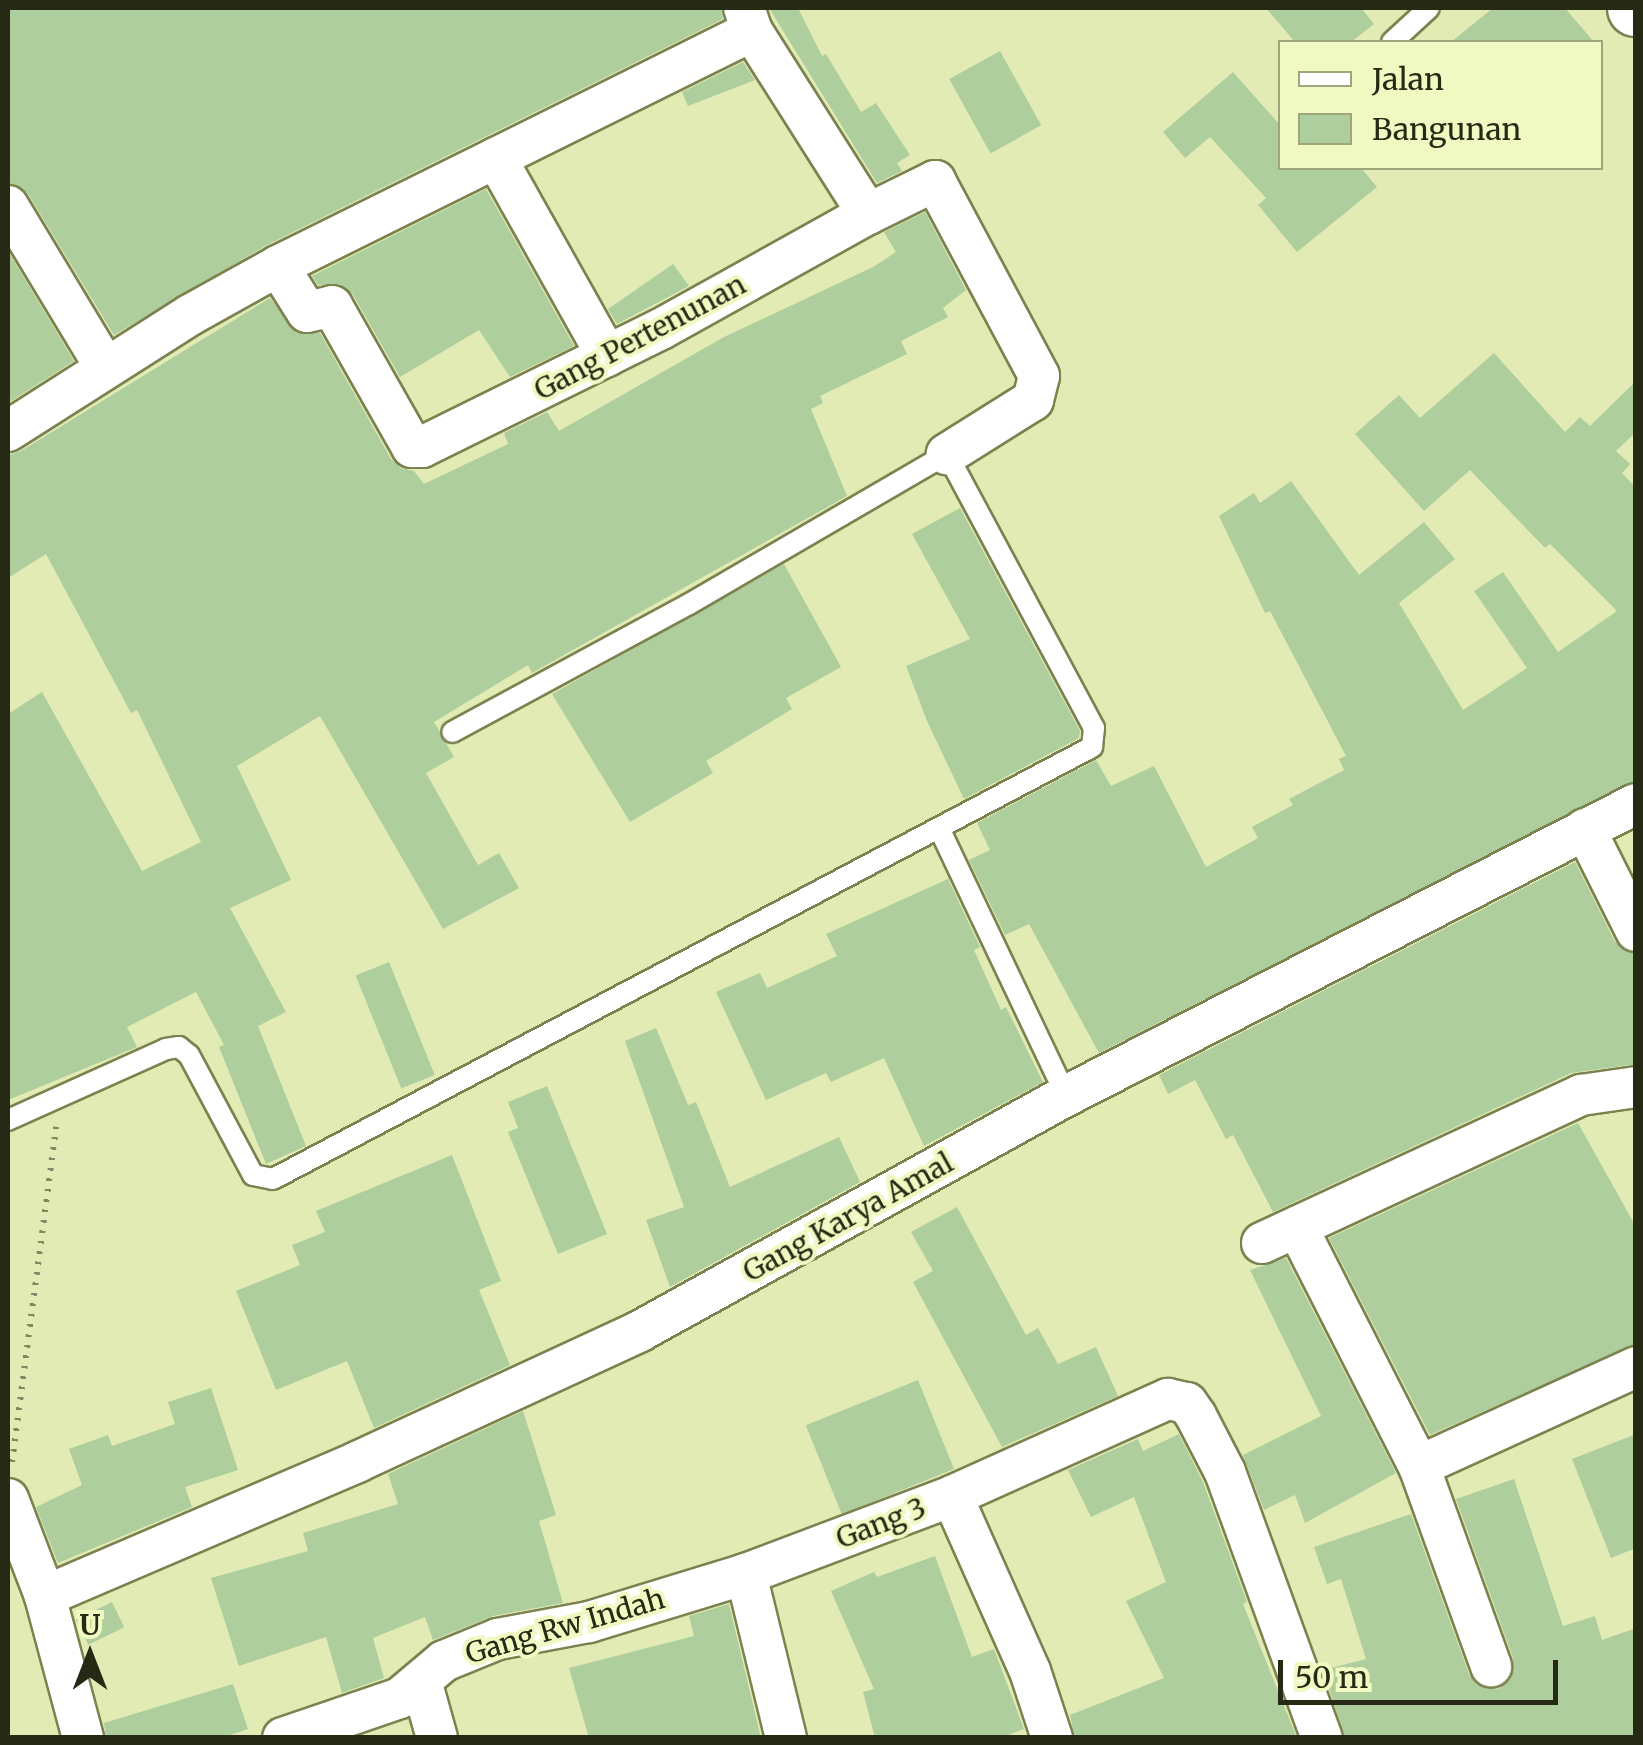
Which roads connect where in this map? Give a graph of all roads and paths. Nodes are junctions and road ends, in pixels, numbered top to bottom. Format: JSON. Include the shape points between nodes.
{"nodes":[{"id":1,"x":1429,"y":8,"type":"edge"},
{"id":2,"x":748,"y":19,"type":"edge"},
{"id":3,"x":1394,"y":40,"type":"edge"},
{"id":4,"x":496,"y":158,"type":"junction"},
{"id":5,"x":8,"y":206,"type":"edge"},
{"id":6,"x":868,"y":214,"type":"junction"},
{"id":7,"x":278,"y":266,"type":"junction"},
{"id":8,"x":607,"y":356,"type":"junction"},
{"id":9,"x":105,"y":367,"type":"junction"},
{"id":10,"x":8,"y":431,"type":"edge"},
{"id":11,"x":947,"y":454,"type":"junction"},
{"id":12,"x":452,"y":732,"type":"dead end"},
{"id":13,"x":1636,"y":804,"type":"edge"},
{"id":14,"x":939,"y":828,"type":"junction"},
{"id":15,"x":1584,"y":829,"type":"junction"},
{"id":16,"x":1636,"y":930,"type":"edge"},
{"id":17,"x":1636,"y":1086,"type":"edge"},
{"id":18,"x":60,"y":1096,"type":"junction"},
{"id":19,"x":1066,"y":1096,"type":"junction"},
{"id":20,"x":8,"y":1120,"type":"edge"},
{"id":21,"x":1636,"y":1367,"type":"edge"},
{"id":22,"x":1419,"y":1466,"type":"junction"},
{"id":23,"x":9,"y":1489,"type":"edge"},
{"id":24,"x":952,"y":1496,"type":"junction"},
{"id":25,"x":746,"y":1574,"type":"junction"},
{"id":26,"x":45,"y":1596,"type":"junction"},
{"id":27,"x":1490,"y":1666,"type":"dead end"},
{"id":28,"x":422,"y":1684,"type":"junction"},
{"id":29,"x":84,"y":1738,"type":"edge"},
{"id":30,"x":282,"y":1738,"type":"edge"},
{"id":31,"x":437,"y":1738,"type":"edge"},
{"id":32,"x":786,"y":1738,"type":"edge"},
{"id":33,"x":1052,"y":1738,"type":"edge"},
{"id":34,"x":1322,"y":1738,"type":"edge"}],
"edges":[{"from":1,"to":3,"type":"lane"},
{"from":2,"to":4,"type":"street"},
{"from":2,"to":6,"type":"street"},
{"from":4,"to":7,"type":"street"},
{"from":4,"to":8,"type":"street"},
{"from":5,"to":9,"type":"street"},
{"from":6,"to":8,"type":"street","name":"Gang Pertenunan"},
{"from":6,"to":11,"type":"street","name":"Gang Pertenunan","via":[[935,181],[1039,376],[1033,400]]},
{"from":7,"to":8,"type":"street","name":"Gang Pertenunan","via":[[307,312],[332,306],[412,447]]},
{"from":7,"to":9,"type":"street"},
{"from":9,"to":10,"type":"street"},
{"from":11,"to":12,"type":"lane"},
{"from":11,"to":14,"type":"lane","via":[[1094,736],[1092,747]]},
{"from":13,"to":15,"type":"street","name":"Gang Karya Amal"},
{"from":14,"to":18,"type":"lane","via":[[273,1179],[253,1175],[179,1048]]},
{"from":14,"to":19,"type":"lane"},
{"from":15,"to":16,"type":"street"},
{"from":15,"to":19,"type":"street","name":"Gang Karya Amal"},
{"from":17,"to":22,"type":"street","via":[[1581,1095],[1279,1235]]},
{"from":18,"to":20,"type":"lane"},
{"from":18,"to":23,"type":"path"},
{"from":19,"to":26,"type":"street","name":"Gang Karya Amal","via":[[640,1331]]},
{"from":21,"to":22,"type":"street"},
{"from":22,"to":27,"type":"street"},
{"from":23,"to":26,"type":"street"},
{"from":24,"to":25,"type":"street","name":"Gang 3"},
{"from":24,"to":33,"type":"street","via":[[1030,1670]]},
{"from":24,"to":34,"type":"street","name":"Gang 3","via":[[1168,1399],[1186,1403],[1225,1472]]},
{"from":25,"to":28,"type":"street","name":"Gang Rw Indah","via":[[589,1622],[498,1639],[444,1661]]},
{"from":25,"to":32,"type":"street"},
{"from":26,"to":29,"type":"street"},
{"from":28,"to":30,"type":"street","name":"Gang Rw Indah","via":[[400,1698]]},
{"from":28,"to":31,"type":"street"}]}
